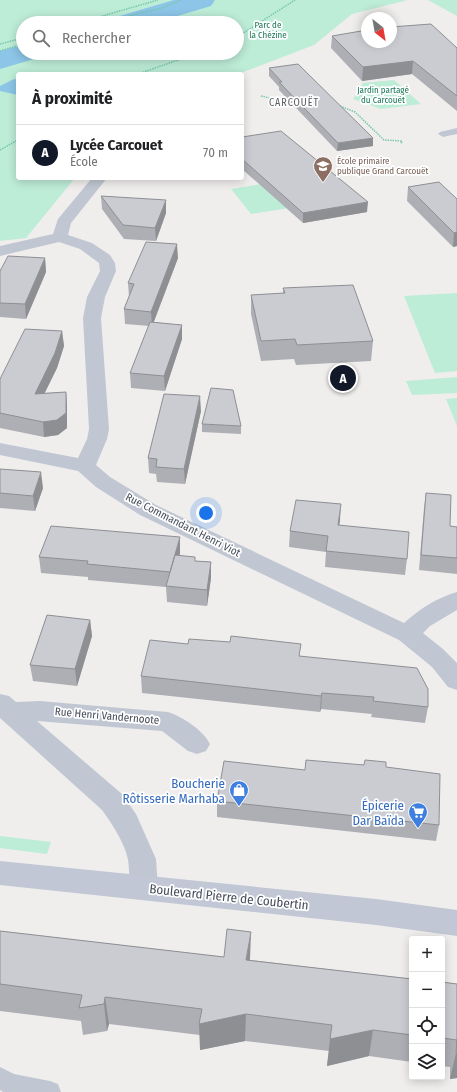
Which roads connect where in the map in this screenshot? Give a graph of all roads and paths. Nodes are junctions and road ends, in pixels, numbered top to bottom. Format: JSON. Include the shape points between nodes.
{"nodes":[{"id":1,"x":158,"y":0,"type":"edge"},
{"id":2,"x":181,"y":0,"type":"edge"},
{"id":3,"x":295,"y":0,"type":"edge"},
{"id":4,"x":102,"y":16,"type":"edge"},
{"id":5,"x":128,"y":16,"type":"edge"},
{"id":6,"x":244,"y":33,"type":"edge"},
{"id":7,"x":16,"y":40,"type":"edge"},
{"id":8,"x":0,"y":44,"type":"edge"},
{"id":9,"x":16,"y":46,"type":"edge"},
{"id":10,"x":0,"y":51,"type":"edge"},
{"id":11,"x":178,"y":60,"type":"edge"},
{"id":12,"x":144,"y":72,"type":"edge"},
{"id":13,"x":261,"y":96,"type":"dead end"},
{"id":14,"x":290,"y":100,"type":"edge"},
{"id":15,"x":336,"y":105,"type":"edge"},
{"id":16,"x":457,"y":131,"type":"edge"},
{"id":17,"x":443,"y":134,"type":"dead end"},
{"id":18,"x":16,"y":141,"type":"edge"},
{"id":19,"x":401,"y":144,"type":"dead end"},
{"id":20,"x":0,"y":150,"type":"edge"},
{"id":21,"x":98,"y":180,"type":"edge"},
{"id":22,"x":60,"y":237,"type":"junction"},
{"id":23,"x":0,"y":252,"type":"edge"},
{"id":24,"x":0,"y":449,"type":"edge"},
{"id":25,"x":85,"y":466,"type":"junction"},
{"id":26,"x":457,"y":600,"type":"edge"},
{"id":27,"x":407,"y":634,"type":"junction"},
{"id":28,"x":457,"y":681,"type":"edge"},
{"id":29,"x":5,"y":708,"type":"edge"},
{"id":30,"x":197,"y":744,"type":"dead end"},
{"id":31,"x":0,"y":873,"type":"edge"},
{"id":32,"x":144,"y":888,"type":"junction"},
{"id":33,"x":457,"y":923,"type":"edge"},
{"id":34,"x":0,"y":1078,"type":"edge"},
{"id":35,"x":50,"y":1092,"type":"edge"}],
"edges":[{"from":1,"to":4,"type":"path"},
{"from":2,"to":5,"type":"path","via":[[162,8]]},
{"from":3,"to":6,"type":"path"},
{"from":7,"to":8,"type":"path"},
{"from":9,"to":10,"type":"path"},
{"from":11,"to":12,"type":"path"},
{"from":13,"to":14,"type":"path"},
{"from":15,"to":19,"type":"path","via":[[355,112],[384,140],[402,141]]},
{"from":16,"to":17,"type":"lane"},
{"from":18,"to":20,"type":"path"},
{"from":21,"to":22,"type":"street","via":[[62,222]]},
{"from":22,"to":23,"type":"street"},
{"from":22,"to":25,"type":"street","via":[[99,253],[107,263],[108,271],[93,308],[99,429]]},
{"from":24,"to":25,"type":"street"},
{"from":25,"to":27,"type":"street","name":"Rue Commandant Henri Viot","via":[[103,482],[148,510]]},
{"from":26,"to":27,"type":"street","via":[[422,620]]},
{"from":27,"to":28,"type":"street","name":"Rue Commandant Henri Viot","via":[[436,656]]},
{"from":29,"to":30,"type":"street","name":"Rue Henri Vandernoote","via":[[168,722]]},
{"from":29,"to":32,"type":"street","name":"Rue Henri Vandernoote","via":[[112,802],[126,822],[140,854]]},
{"from":31,"to":32,"type":"street","name":"Boulevard Pierre de Coubertin"},
{"from":32,"to":33,"type":"street","name":"Boulevard Pierre de Coubertin"},
{"from":34,"to":35,"type":"lane","via":[[11,1084]]}]}
